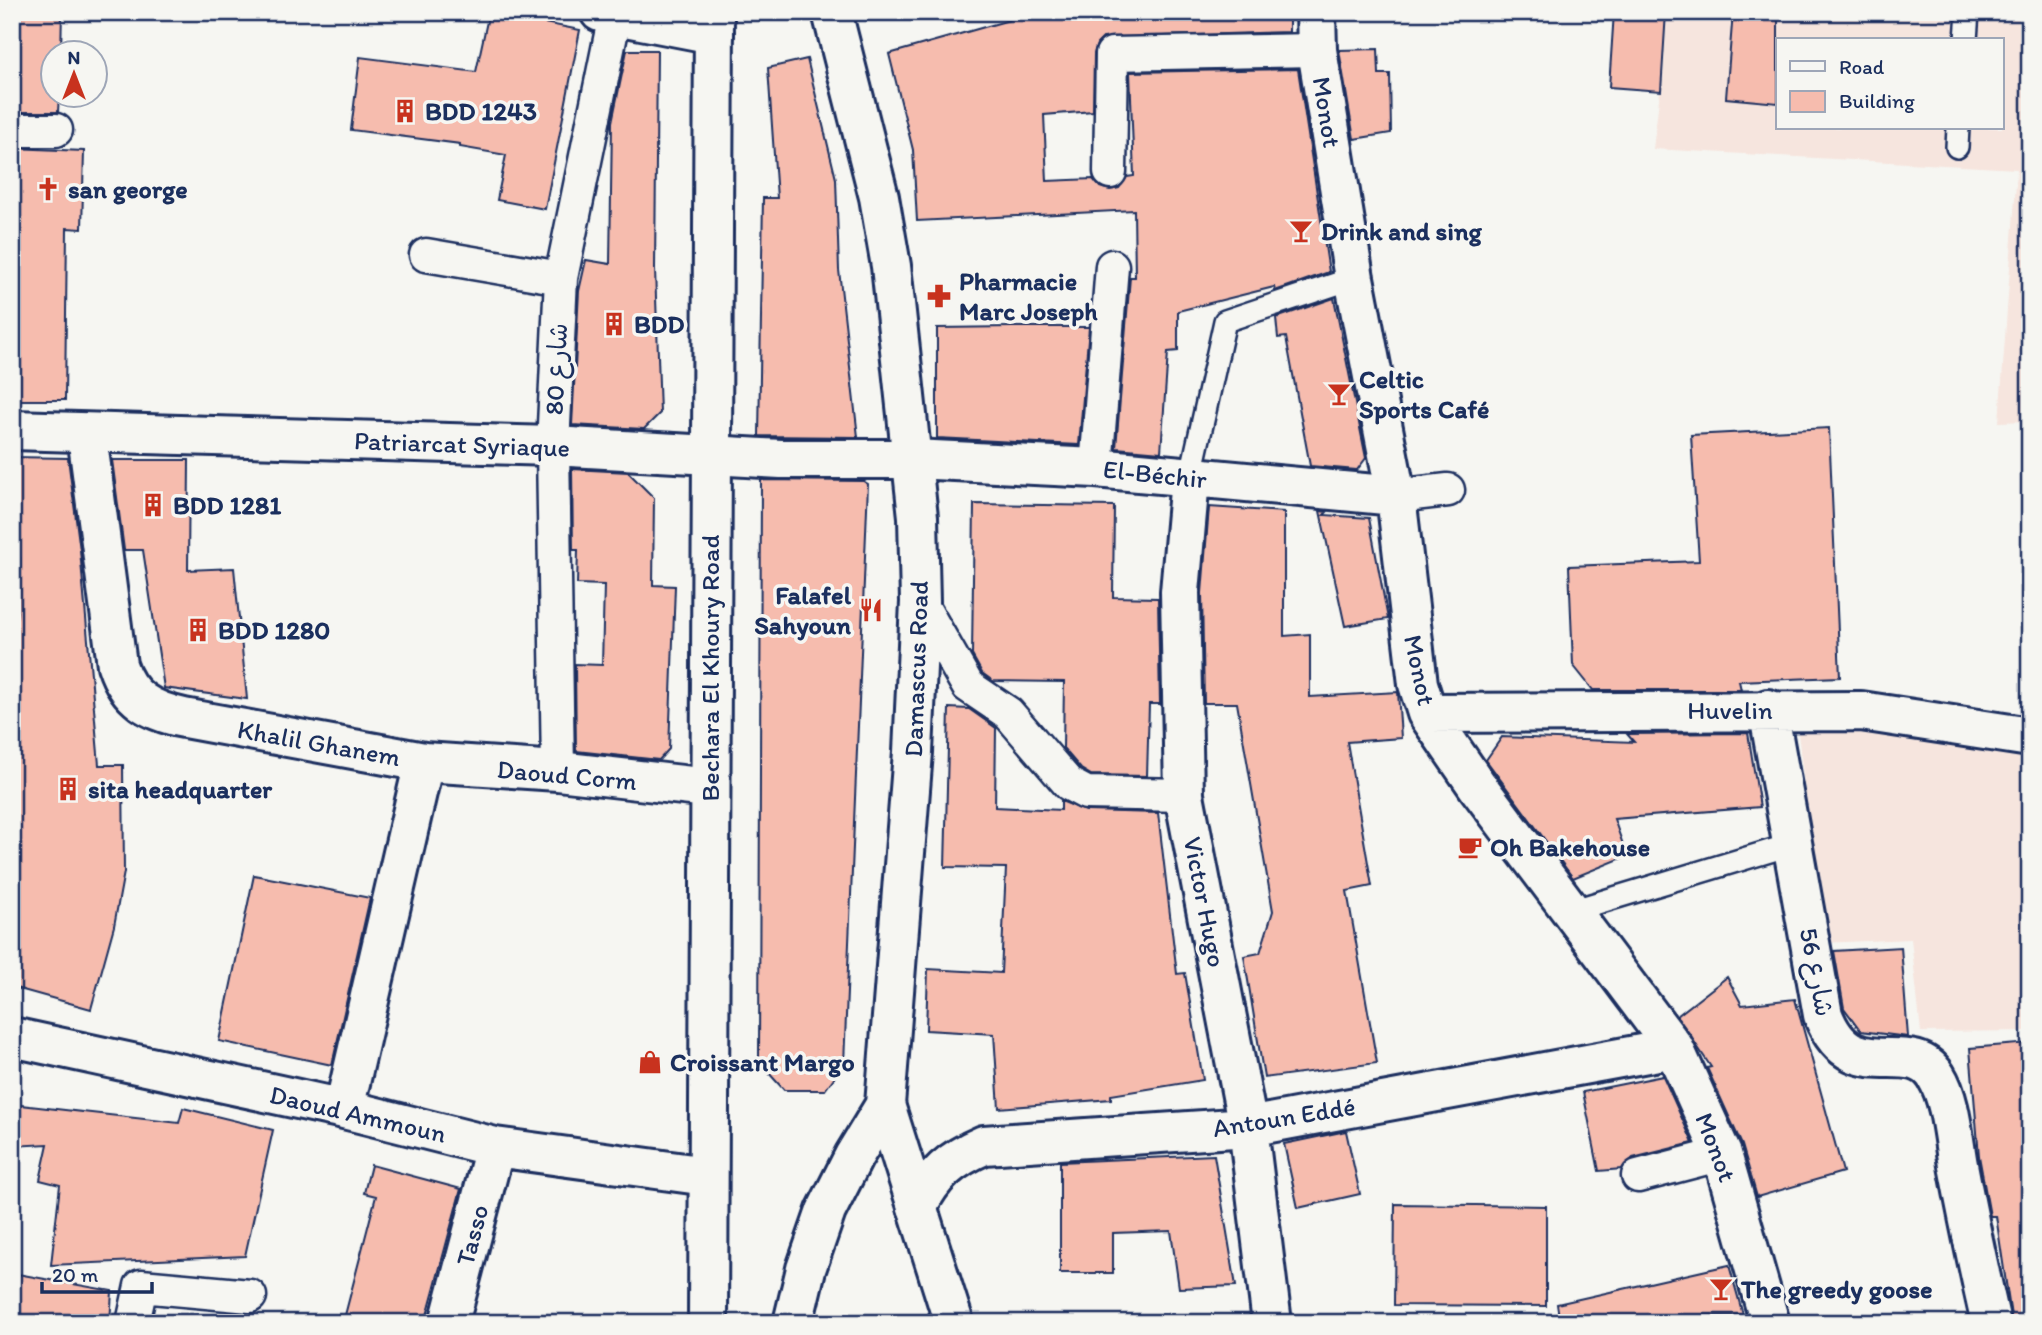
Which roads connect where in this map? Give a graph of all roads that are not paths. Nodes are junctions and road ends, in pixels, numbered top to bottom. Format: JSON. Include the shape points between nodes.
{"nodes":[{"id":1,"x":832,"y":12,"type":"edge"},
{"id":2,"x":1316,"y":12,"type":"edge"},
{"id":3,"x":1968,"y":12,"type":"edge"},
{"id":4,"x":608,"y":14,"type":"edge"},
{"id":5,"x":714,"y":23,"type":"edge"},
{"id":6,"x":1966,"y":38,"type":"edge"},
{"id":7,"x":1317,"y":50,"type":"junction"},
{"id":8,"x":12,"y":130,"type":"edge"},
{"id":9,"x":56,"y":130,"type":"dead end"},
{"id":10,"x":1110,"y":172,"type":"dead end"},
{"id":11,"x":426,"y":255,"type":"dead end"},
{"id":12,"x":1112,"y":265,"type":"dead end"},
{"id":13,"x":561,"y":278,"type":"junction"},
{"id":14,"x":1354,"y":278,"type":"junction"},
{"id":15,"x":12,"y":430,"type":"edge"},
{"id":16,"x":87,"y":435,"type":"junction"},
{"id":17,"x":553,"y":446,"type":"junction"},
{"id":18,"x":712,"y":455,"type":"junction"},
{"id":19,"x":912,"y":459,"type":"junction"},
{"id":20,"x":1096,"y":468,"type":"junction"},
{"id":21,"x":1190,"y":479,"type":"junction"},
{"id":22,"x":1448,"y":490,"type":"dead end"},
{"id":23,"x":1396,"y":496,"type":"junction"},
{"id":24,"x":920,"y":602,"type":"junction"},
{"id":25,"x":1768,"y":709,"type":"junction"},
{"id":26,"x":1427,"y":713,"type":"junction"},
{"id":27,"x":2030,"y":737,"type":"edge"},
{"id":28,"x":424,"y":762,"type":"junction"},
{"id":29,"x":558,"y":771,"type":"junction"},
{"id":30,"x":709,"y":788,"type":"junction"},
{"id":31,"x":1184,"y":795,"type":"junction"},
{"id":32,"x":1793,"y":844,"type":"junction"},
{"id":33,"x":1571,"y":911,"type":"junction"},
{"id":34,"x":12,"y":1037,"type":"edge"},
{"id":35,"x":1674,"y":1048,"type":"junction"},
{"id":36,"x":886,"y":1105,"type":"junction"},
{"id":37,"x":344,"y":1109,"type":"junction"},
{"id":38,"x":1248,"y":1126,"type":"junction"},
{"id":39,"x":495,"y":1147,"type":"junction"},
{"id":40,"x":1722,"y":1154,"type":"junction"},
{"id":41,"x":1638,"y":1175,"type":"dead end"},
{"id":42,"x":707,"y":1176,"type":"junction"},
{"id":43,"x":917,"y":1207,"type":"junction"},
{"id":44,"x":250,"y":1296,"type":"dead end"},
{"id":45,"x":133,"y":1323,"type":"edge"},
{"id":46,"x":449,"y":1323,"type":"edge"},
{"id":47,"x":708,"y":1323,"type":"edge"},
{"id":48,"x":793,"y":1323,"type":"edge"},
{"id":49,"x":954,"y":1323,"type":"edge"},
{"id":50,"x":1272,"y":1323,"type":"edge"},
{"id":51,"x":1770,"y":1323,"type":"edge"},
{"id":52,"x":1991,"y":1323,"type":"edge"}],
"edges":[{"from":1,"to":19,"type":"street","name":"Damascus Road","via":[[879,197],[901,340]]},
{"from":2,"to":7,"type":"street","name":"Monot"},
{"from":3,"to":6,"type":"lane"},
{"from":4,"to":5,"type":"street"},
{"from":4,"to":13,"type":"street","name":"شارع 80"},
{"from":5,"to":18,"type":"street","name":"Bechara El Khoury Road"},
{"from":7,"to":10,"type":"street","via":[[1112,54]]},
{"from":7,"to":14,"type":"street","name":"Monot"},
{"from":8,"to":9,"type":"street"},
{"from":11,"to":13,"type":"street"},
{"from":12,"to":20,"type":"street"},
{"from":13,"to":17,"type":"street","name":"شارع 80"},
{"from":14,"to":21,"type":"lane","via":[[1224,321]]},
{"from":14,"to":23,"type":"street","name":"Monot"},
{"from":15,"to":16,"type":"street","name":"Patriarcat Syriaque"},
{"from":16,"to":17,"type":"street","name":"Patriarcat Syriaque"},
{"from":16,"to":28,"type":"street","name":"Khalil Ghanem","via":[[117,665],[138,702],[172,716]]},
{"from":17,"to":18,"type":"street","name":"Patriarcat Syriaque"},
{"from":17,"to":29,"type":"street","name":"شارع 80"},
{"from":18,"to":19,"type":"street","name":"Patriarcat Syriaque"},
{"from":18,"to":30,"type":"street","name":"Bechara El Khoury Road"},
{"from":19,"to":20,"type":"street","name":"El-Béchir"},
{"from":19,"to":24,"type":"street","name":"Damascus Road"},
{"from":20,"to":21,"type":"street","name":"El-Béchir"},
{"from":21,"to":23,"type":"street","name":"El-Béchir"},
{"from":21,"to":31,"type":"street","name":"Victor Hugo","via":[[1180,592]]},
{"from":22,"to":23,"type":"street"},
{"from":23,"to":26,"type":"street","name":"Monot","via":[[1418,684]]},
{"from":24,"to":31,"type":"street","via":[[968,686],[1007,713],[1069,784],[1086,793]]},
{"from":24,"to":36,"type":"street","name":"Damascus Road"},
{"from":25,"to":26,"type":"street","name":"Huvelin"},
{"from":25,"to":27,"type":"street","name":"Huvelin","via":[[1861,711]]},
{"from":25,"to":32,"type":"street","name":"شارع 56"},
{"from":26,"to":33,"type":"street","name":"Monot"},
{"from":28,"to":29,"type":"street","name":"Daoud Corm"},
{"from":28,"to":37,"type":"street","name":"Khalil Ghanem"},
{"from":29,"to":30,"type":"street","name":"Daoud Corm"},
{"from":30,"to":42,"type":"street","name":"Bechara El Khoury Road"},
{"from":31,"to":38,"type":"street","name":"Victor Hugo"},
{"from":32,"to":33,"type":"lane"},
{"from":32,"to":52,"type":"street","name":"شارع 56","via":[[1823,1015],[1831,1037],[1858,1055],[1915,1062],[1928,1068],[1941,1087]]},
{"from":33,"to":35,"type":"street","name":"Monot"},
{"from":34,"to":37,"type":"street","name":"Daoud Ammoun"},
{"from":35,"to":38,"type":"street","name":"Antoun Eddé"},
{"from":35,"to":40,"type":"street","name":"Monot"},
{"from":36,"to":43,"type":"street","name":"Damascus Road"},
{"from":36,"to":48,"type":"street","via":[[826,1211]]},
{"from":37,"to":39,"type":"street","name":"Daoud Ammoun"},
{"from":38,"to":43,"type":"street","name":"Antoun Eddé","via":[[984,1145],[943,1168]]},
{"from":38,"to":50,"type":"street","name":"Victor Hugo"},
{"from":39,"to":42,"type":"street","name":"Daoud Ammoun"},
{"from":39,"to":46,"type":"street","name":"Tasso"},
{"from":40,"to":41,"type":"street"},
{"from":40,"to":51,"type":"street","name":"Monot"},
{"from":42,"to":47,"type":"street","name":"Bechara El Khoury Road"},
{"from":43,"to":49,"type":"street","name":"Damascus Road"},
{"from":44,"to":45,"type":"street","via":[[141,1286]]}]}
